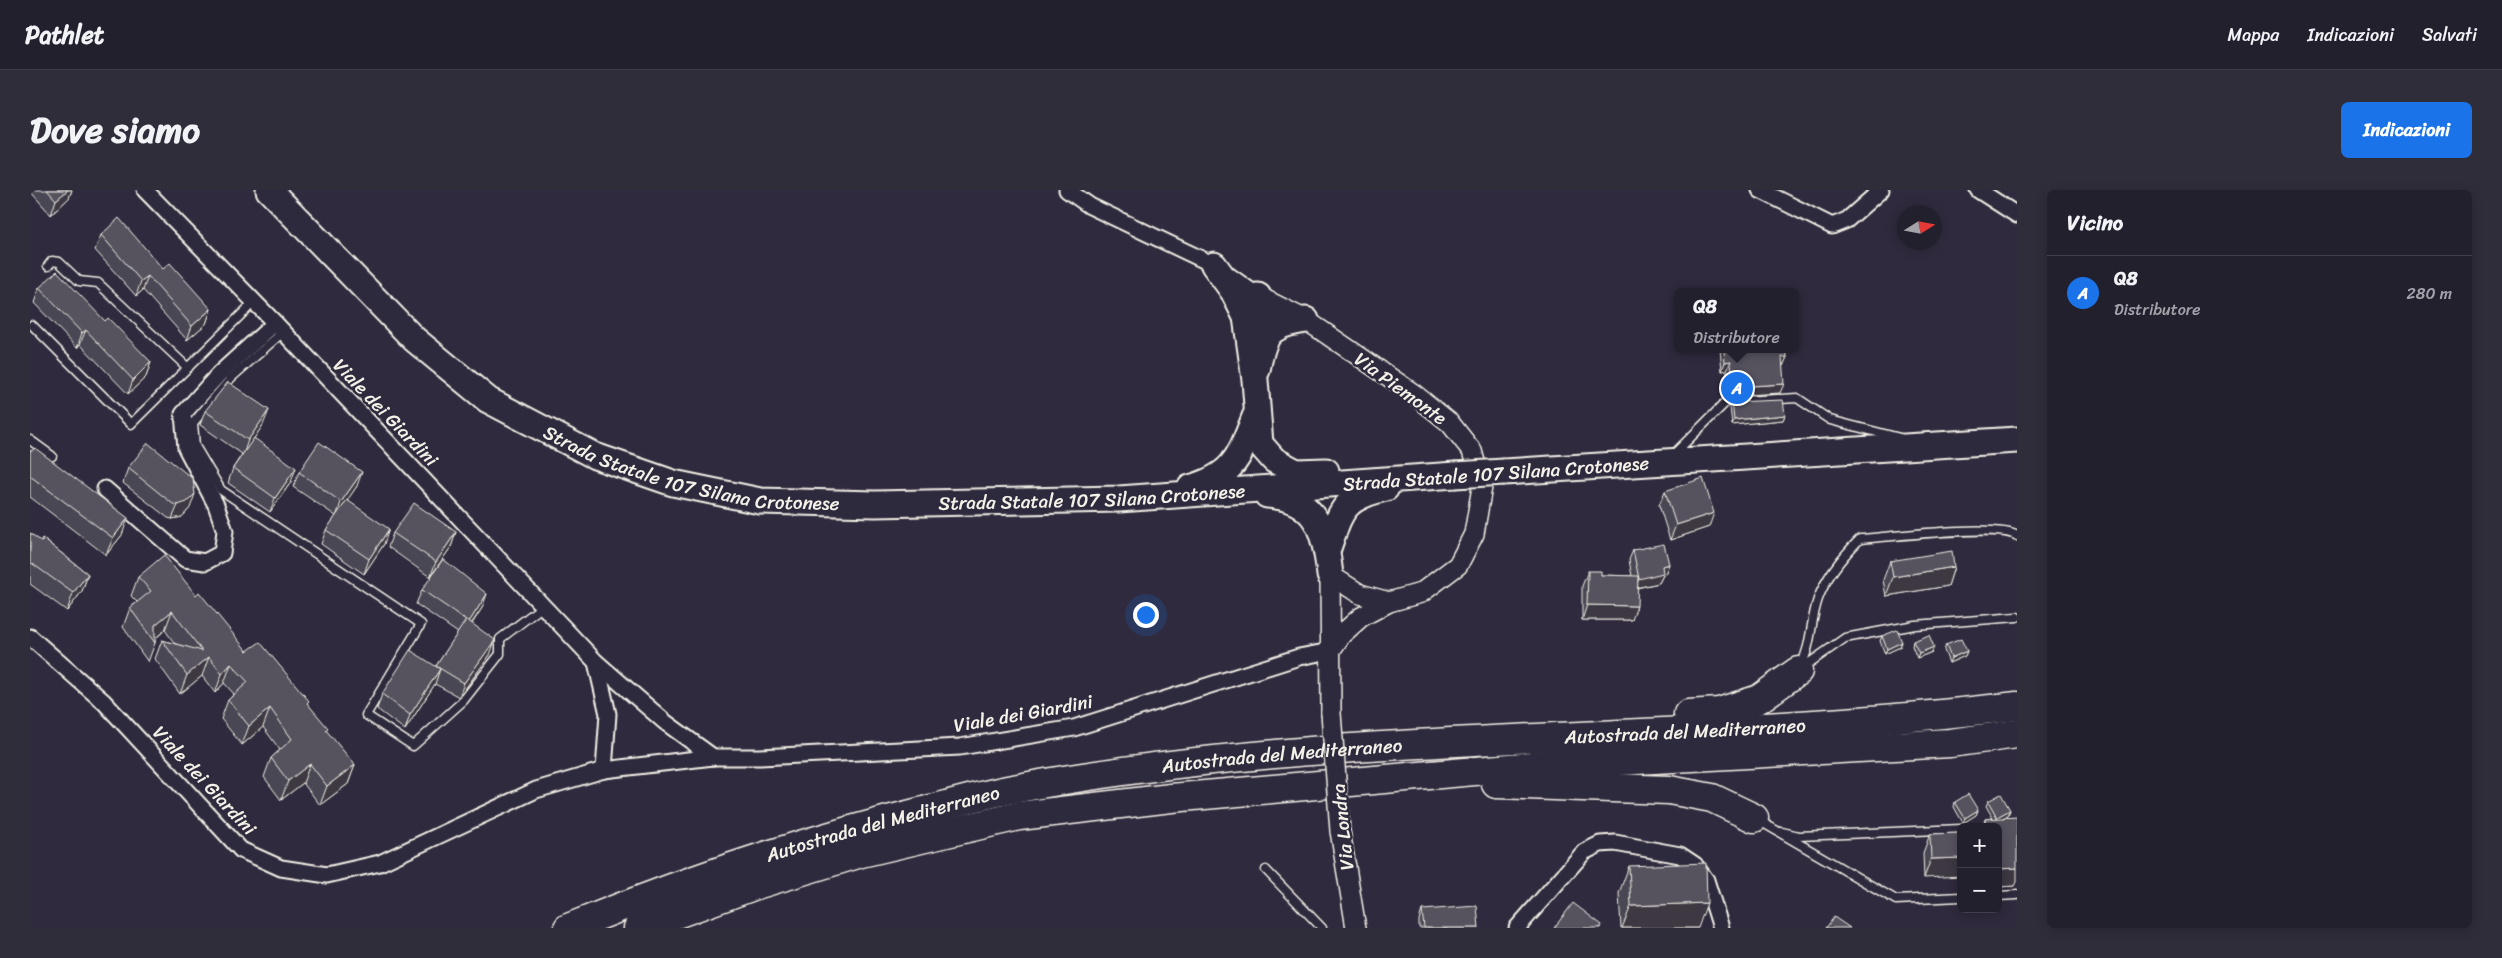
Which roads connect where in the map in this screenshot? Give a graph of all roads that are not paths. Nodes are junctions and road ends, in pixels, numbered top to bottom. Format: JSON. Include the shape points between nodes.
{"nodes":[{"id":1,"x":145,"y":190,"type":"edge"},
{"id":2,"x":269,"y":190,"type":"edge"},
{"id":3,"x":1067,"y":190,"type":"edge"},
{"id":4,"x":1760,"y":190,"type":"edge"},
{"id":5,"x":1881,"y":190,"type":"edge"},
{"id":6,"x":1978,"y":190,"type":"edge"},
{"id":7,"x":2017,"y":215,"type":"edge"},
{"id":8,"x":1214,"y":265,"type":"joint"},
{"id":9,"x":48,"y":266,"type":"dead end"},
{"id":10,"x":254,"y":302,"type":"junction"},
{"id":11,"x":1252,"y":307,"type":"junction"},
{"id":12,"x":1306,"y":320,"type":"junction"},
{"id":13,"x":32,"y":325,"type":"dead end"},
{"id":14,"x":279,"y":328,"type":"junction"},
{"id":15,"x":1261,"y":348,"type":"junction"},
{"id":16,"x":188,"y":368,"type":"junction"},
{"id":17,"x":1255,"y":380,"type":"junction"},
{"id":18,"x":1257,"y":412,"type":"junction"},
{"id":19,"x":30,"y":440,"type":"edge"},
{"id":20,"x":2017,"y":440,"type":"edge"},
{"id":21,"x":1936,"y":446,"type":"junction"},
{"id":22,"x":52,"y":456,"type":"dead end"},
{"id":23,"x":1665,"y":463,"type":"junction"},
{"id":24,"x":1455,"y":475,"type":"junction"},
{"id":25,"x":1426,"y":476,"type":"junction"},
{"id":26,"x":105,"y":489,"type":"dead end"},
{"id":27,"x":1203,"y":494,"type":"junction"},
{"id":28,"x":1119,"y":499,"type":"junction"},
{"id":29,"x":2017,"y":536,"type":"edge"},
{"id":30,"x":1329,"y":563,"type":"junction"},
{"id":31,"x":1360,"y":594,"type":"junction"},
{"id":32,"x":1389,"y":602,"type":"junction"},
{"id":33,"x":543,"y":606,"type":"junction"},
{"id":34,"x":1330,"y":606,"type":"junction"},
{"id":35,"x":1361,"y":617,"type":"junction"},
{"id":36,"x":2017,"y":617,"type":"edge"},
{"id":37,"x":30,"y":637,"type":"edge"},
{"id":38,"x":1330,"y":651,"type":"junction"},
{"id":39,"x":596,"y":662,"type":"junction"},
{"id":40,"x":1798,"y":671,"type":"junction"},
{"id":41,"x":2017,"y":706,"type":"edge"},
{"id":42,"x":2017,"y":734,"type":"edge"},
{"id":43,"x":1539,"y":738,"type":"junction"},
{"id":44,"x":712,"y":757,"type":"junction"},
{"id":45,"x":604,"y":770,"type":"junction"},
{"id":46,"x":1171,"y":798,"type":"junction"},
{"id":47,"x":1754,"y":818,"type":"junction"},
{"id":48,"x":1957,"y":829,"type":"edge"},
{"id":49,"x":1266,"y":870,"type":"dead end"},
{"id":50,"x":2017,"y":895,"type":"edge"},
{"id":51,"x":2002,"y":896,"type":"edge"},
{"id":52,"x":1957,"y":897,"type":"edge"},
{"id":53,"x":568,"y":928,"type":"edge"},
{"id":54,"x":638,"y":928,"type":"edge"},
{"id":55,"x":1322,"y":928,"type":"edge"},
{"id":56,"x":1356,"y":928,"type":"edge"},
{"id":57,"x":1517,"y":928,"type":"edge"},
{"id":58,"x":1721,"y":928,"type":"edge"}],
"edges":[{"from":1,"to":10,"type":"street","name":"Viale dei Giardini"},
{"from":2,"to":28,"type":"highway","name":"Strada Statale 107 Silana Crotonese","via":[[414,339],[488,400],[595,456],[673,483],[760,500],[875,504]]},
{"from":3,"to":8,"type":"street","via":[[1090,206]]},
{"from":4,"to":5,"type":"street","via":[[1832,226],[1847,220]]},
{"from":6,"to":7,"type":"street"},
{"from":8,"to":11,"type":"highway","via":[[1233,291]]},
{"from":9,"to":16,"type":"lane","via":[[52,261],[59,262],[79,281],[98,283]]},
{"from":10,"to":14,"type":"street","name":"Viale dei Giardini"},
{"from":10,"to":16,"type":"lane"},
{"from":11,"to":12,"type":"street","name":"Via Piemonte"},
{"from":11,"to":15,"type":"highway","via":[[1263,306],[1265,320]]},
{"from":11,"to":17,"type":"highway"},
{"from":12,"to":15,"type":"highway","via":[[1288,322],[1272,330]]},
{"from":12,"to":32,"type":"street","name":"Via Piemonte","via":[[1414,394],[1450,423],[1472,451],[1482,487],[1474,534],[1458,565],[1421,594]]},
{"from":13,"to":16,"type":"lane","via":[[131,424]]},
{"from":14,"to":26,"type":"street","via":[[219,374],[183,414],[186,448],[216,505],[225,531],[222,553],[206,562],[184,559]]},
{"from":14,"to":33,"type":"street","name":"Viale dei Giardini"},
{"from":14,"to":33,"type":"lane","via":[[193,423],[195,446],[221,490],[421,624],[366,715],[413,746],[463,701],[500,654],[500,639]]},
{"from":15,"to":17,"type":"highway"},
{"from":17,"to":18,"type":"highway"},
{"from":18,"to":25,"type":"highway","via":[[1260,444],[1274,460],[1296,472],[1406,470]]},
{"from":18,"to":28,"type":"highway","via":[[1236,462],[1218,477],[1192,488]]},
{"from":19,"to":22,"type":"lane"},
{"from":20,"to":21,"type":"highway","name":"Strada Statale 107 Silana Crotonese"},
{"from":21,"to":23,"type":"highway","name":"Strada Statale 107 Silana Crotonese"},
{"from":21,"to":23,"type":"lane","via":[[1830,420],[1797,398],[1726,402]]},
{"from":23,"to":24,"type":"highway","name":"Strada Statale 107 Silana Crotonese","bridge":true},
{"from":24,"to":25,"type":"highway","name":"Strada Statale 107 Silana Crotonese"},
{"from":24,"to":30,"type":"highway","via":[[1358,496],[1340,511]]},
{"from":25,"to":27,"type":"highway","name":"Strada Statale 107 Silana Crotonese"},
{"from":27,"to":28,"type":"highway","name":"Strada Statale 107 Silana Crotonese"},
{"from":27,"to":30,"type":"highway","via":[[1290,498],[1305,508],[1320,525]]},
{"from":29,"to":40,"type":"lane","via":[[1986,530],[1860,539],[1845,554],[1818,599],[1806,657]]},
{"from":30,"to":31,"type":"street"},
{"from":30,"to":34,"type":"street","name":"Via Londra"},
{"from":31,"to":32,"type":"street"},
{"from":31,"to":34,"type":"street"},
{"from":32,"to":35,"type":"street","name":"Via Piemonte"},
{"from":33,"to":39,"type":"street","name":"Viale dei Giardini"},
{"from":34,"to":35,"type":"street"},
{"from":34,"to":38,"type":"street","name":"Via Londra"},
{"from":35,"to":38,"type":"street","name":"Via Piemonte","via":[[1341,634]]},
{"from":36,"to":40,"type":"lane","via":[[1915,625],[1845,638]]},
{"from":37,"to":45,"type":"street","name":"Viale dei Giardini","via":[[104,702],[242,850],[281,868],[327,875],[380,864],[536,790]]},
{"from":38,"to":44,"type":"street","name":"Viale dei Giardini","via":[[1299,657],[1074,728],[960,747]]},
{"from":38,"to":56,"type":"street","name":"Via Londra","bridge":true,"via":[[1340,831]]},
{"from":39,"to":44,"type":"street","name":"Viale dei Giardini","via":[[665,722]]},
{"from":39,"to":45,"type":"street","via":[[608,714]]},
{"from":40,"to":43,"type":"highway","via":[[1759,699],[1719,712],[1598,720]]},
{"from":41,"to":43,"type":"highway","name":"Autostrada del Mediterraneo","via":[[1948,715]]},
{"from":42,"to":46,"type":"highway","name":"Autostrada del Mediterraneo","via":[[1950,743],[1543,765]]},
{"from":43,"to":53,"type":"highway","name":"Autostrada del Mediterraneo","via":[[1241,756],[1125,770],[1010,789],[852,828],[748,860]]},
{"from":44,"to":45,"type":"street","name":"Viale dei Giardini"},
{"from":46,"to":47,"type":"highway","via":[[1218,806],[1504,784],[1669,790],[1712,798]]},
{"from":46,"to":54,"type":"highway","name":"Autostrada del Mediterraneo","via":[[1019,816],[861,853],[756,885]]},
{"from":47,"to":48,"type":"lane","via":[[1779,831],[1799,836]]},
{"from":47,"to":52,"type":"lane","via":[[1896,900]]},
{"from":49,"to":55,"type":"lane"},
{"from":50,"to":51,"type":"lane"},
{"from":57,"to":58,"type":"street","via":[[1584,852],[1600,844],[1616,843],[1680,855],[1695,865],[1706,880]]}]}
